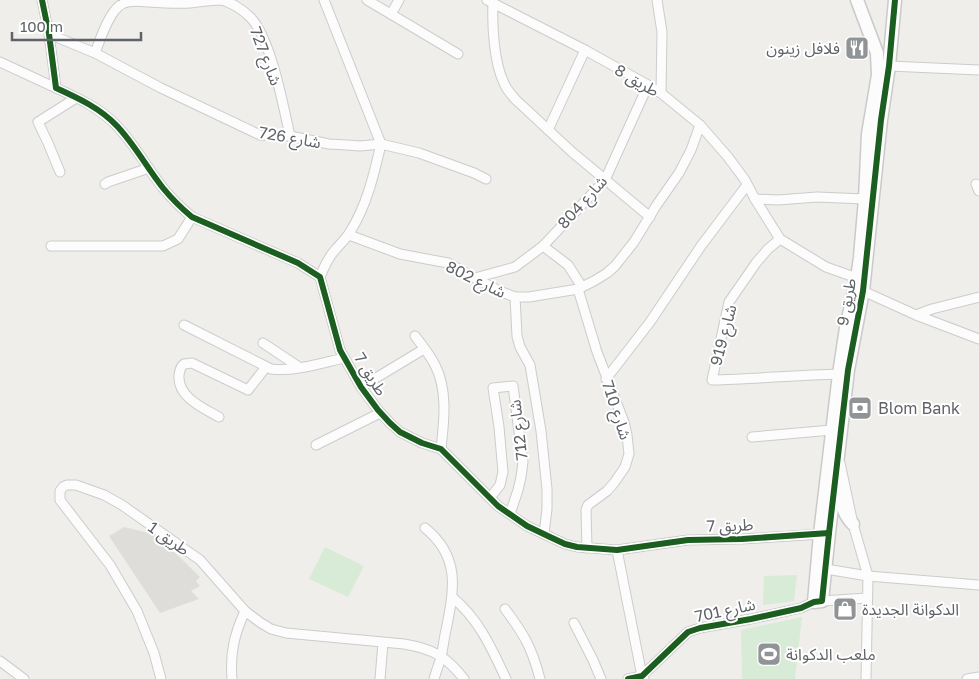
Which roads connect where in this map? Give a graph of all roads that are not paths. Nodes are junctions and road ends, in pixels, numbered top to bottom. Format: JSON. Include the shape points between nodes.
{"nodes":[{"id":1,"x":42,"y":0,"type":"edge"},
{"id":2,"x":324,"y":0,"type":"edge"},
{"id":3,"x":367,"y":0,"type":"edge"},
{"id":4,"x":399,"y":0,"type":"edge"},
{"id":5,"x":657,"y":0,"type":"edge"},
{"id":6,"x":857,"y":0,"type":"edge"},
{"id":7,"x":895,"y":0,"type":"edge"},
{"id":8,"x":490,"y":2,"type":"edge"},
{"id":9,"x":391,"y":14,"type":"junction"},
{"id":10,"x":49,"y":34,"type":"junction"},
{"id":11,"x":585,"y":50,"type":"junction"},
{"id":12,"x":95,"y":53,"type":"junction"},
{"id":13,"x":458,"y":54,"type":"dead end"},
{"id":14,"x":0,"y":62,"type":"edge"},
{"id":15,"x":889,"y":66,"type":"junction"},
{"id":16,"x":11,"y":67,"type":"junction"},
{"id":17,"x":0,"y":70,"type":"edge"},
{"id":18,"x":979,"y":70,"type":"edge"},
{"id":19,"x":648,"y":85,"type":"junction"},
{"id":20,"x":56,"y":88,"type":"junction"},
{"id":21,"x":661,"y":94,"type":"junction"},
{"id":22,"x":76,"y":98,"type":"junction"},
{"id":23,"x":700,"y":125,"type":"junction"},
{"id":24,"x":548,"y":130,"type":"junction"},
{"id":25,"x":290,"y":136,"type":"junction"},
{"id":26,"x":380,"y":144,"type":"junction"},
{"id":27,"x":149,"y":168,"type":"junction"},
{"id":28,"x":60,"y":172,"type":"dead end"},
{"id":29,"x":486,"y":179,"type":"dead end"},
{"id":30,"x":605,"y":180,"type":"junction"},
{"id":31,"x":106,"y":184,"type":"dead end"},
{"id":32,"x":747,"y":184,"type":"junction"},
{"id":33,"x":755,"y":199,"type":"junction"},
{"id":34,"x":865,"y":199,"type":"junction"},
{"id":35,"x":192,"y":217,"type":"junction"},
{"id":36,"x":650,"y":217,"type":"junction"},
{"id":37,"x":349,"y":235,"type":"junction"},
{"id":38,"x":780,"y":239,"type":"junction"},
{"id":39,"x":51,"y":246,"type":"dead end"},
{"id":40,"x":543,"y":246,"type":"junction"},
{"id":41,"x":320,"y":277,"type":"junction"},
{"id":42,"x":475,"y":278,"type":"junction"},
{"id":43,"x":857,"y":278,"type":"junction"},
{"id":44,"x":580,"y":288,"type":"junction"},
{"id":45,"x":863,"y":291,"type":"junction"},
{"id":46,"x":515,"y":297,"type":"junction"},
{"id":47,"x":979,"y":297,"type":"edge"},
{"id":48,"x":916,"y":315,"type":"junction"},
{"id":49,"x":184,"y":325,"type":"dead end"},
{"id":50,"x":415,"y":336,"type":"dead end"},
{"id":51,"x":979,"y":339,"type":"edge"},
{"id":52,"x":263,"y":343,"type":"dead end"},
{"id":53,"x":424,"y":349,"type":"junction"},
{"id":54,"x":344,"y":358,"type":"junction"},
{"id":55,"x":266,"y":366,"type":"junction"},
{"id":56,"x":298,"y":367,"type":"junction"},
{"id":57,"x":839,"y":374,"type":"junction"},
{"id":58,"x":606,"y":379,"type":"junction"},
{"id":59,"x":360,"y":387,"type":"junction"},
{"id":60,"x":380,"y":413,"type":"junction"},
{"id":61,"x":219,"y":418,"type":"dead end"},
{"id":62,"x":832,"y":430,"type":"junction"},
{"id":63,"x":752,"y":437,"type":"dead end"},
{"id":64,"x":316,"y":445,"type":"dead end"},
{"id":65,"x":441,"y":449,"type":"junction"},
{"id":66,"x":838,"y":452,"type":"junction"},
{"id":67,"x":835,"y":475,"type":"junction"},
{"id":68,"x":490,"y":498,"type":"junction"},
{"id":69,"x":510,"y":514,"type":"junction"},
{"id":70,"x":853,"y":524,"type":"junction"},
{"id":71,"x":425,"y":528,"type":"dead end"},
{"id":72,"x":544,"y":534,"type":"junction"},
{"id":73,"x":824,"y":534,"type":"junction"},
{"id":74,"x":586,"y":548,"type":"junction"},
{"id":75,"x":618,"y":550,"type":"junction"},
{"id":76,"x":821,"y":568,"type":"junction"},
{"id":77,"x":868,"y":576,"type":"junction"},
{"id":78,"x":979,"y":585,"type":"edge"},
{"id":79,"x":452,"y":597,"type":"junction"},
{"id":80,"x":867,"y":598,"type":"junction"},
{"id":81,"x":818,"y":601,"type":"junction"},
{"id":82,"x":505,"y":608,"type":"dead end"},
{"id":83,"x":246,"y":611,"type":"junction"},
{"id":84,"x":574,"y":623,"type":"dead end"},
{"id":85,"x":383,"y":643,"type":"junction"},
{"id":86,"x":441,"y":656,"type":"junction"},
{"id":87,"x":0,"y":661,"type":"edge"},
{"id":88,"x":979,"y":677,"type":"edge"},
{"id":89,"x":643,"y":678,"type":"edge"},
{"id":90,"x":24,"y":679,"type":"edge"},
{"id":91,"x":162,"y":679,"type":"edge"},
{"id":92,"x":232,"y":679,"type":"edge"},
{"id":93,"x":380,"y":679,"type":"edge"},
{"id":94,"x":434,"y":679,"type":"edge"},
{"id":95,"x":464,"y":679,"type":"edge"},
{"id":96,"x":506,"y":679,"type":"edge"},
{"id":97,"x":540,"y":679,"type":"edge"},
{"id":98,"x":601,"y":679,"type":"edge"},
{"id":99,"x":628,"y":679,"type":"edge"},
{"id":100,"x":866,"y":679,"type":"edge"},
{"id":101,"x":967,"y":679,"type":"edge"}],
"edges":[{"from":1,"to":10,"type":"street"},
{"from":2,"to":26,"type":"street"},
{"from":3,"to":9,"type":"street"},
{"from":4,"to":9,"type":"street"},
{"from":5,"to":21,"type":"street","via":[[662,32]]},
{"from":6,"to":34,"type":"street","name":"9 طريق","via":[[878,60],[868,134]]},
{"from":7,"to":15,"type":"street","name":"9 طريق"},
{"from":8,"to":11,"type":"street","name":"طريق 8"},
{"from":8,"to":24,"type":"street","via":[[503,82],[515,99]]},
{"from":9,"to":13,"type":"street"},
{"from":10,"to":12,"type":"street","name":"شارع 726"},
{"from":10,"to":20,"type":"street"},
{"from":11,"to":19,"type":"street","name":"طريق 8"},
{"from":11,"to":24,"type":"street"},
{"from":12,"to":25,"type":"street","name":"شارع 726","via":[[260,134]]},
{"from":12,"to":25,"type":"street","name":"شارع 727","via":[[104,30],[124,3],[221,0],[232,4],[251,18],[262,34]]},
{"from":14,"to":16,"type":"street"},
{"from":15,"to":18,"type":"street"},
{"from":15,"to":45,"type":"street","name":"9 طريق"},
{"from":16,"to":17,"type":"street"},
{"from":16,"to":20,"type":"street"},
{"from":19,"to":21,"type":"street","name":"طريق 8"},
{"from":19,"to":30,"type":"street","name":"شارع 804"},
{"from":20,"to":22,"type":"street"},
{"from":21,"to":23,"type":"street","name":"طريق 8"},
{"from":22,"to":27,"type":"street","via":[[92,105],[112,122]]},
{"from":22,"to":28,"type":"street","via":[[38,122]]},
{"from":23,"to":32,"type":"street","name":"طريق 8"},
{"from":23,"to":36,"type":"street","name":"شارع 802","via":[[679,173]]},
{"from":24,"to":30,"type":"street"},
{"from":25,"to":26,"type":"street","name":"شارع 726","via":[[338,145]]},
{"from":26,"to":29,"type":"street","name":"شارع 726","via":[[419,153]]},
{"from":26,"to":37,"type":"street","via":[[372,182]]},
{"from":27,"to":31,"type":"street"},
{"from":27,"to":35,"type":"street","via":[[178,206]]},
{"from":30,"to":36,"type":"street"},
{"from":30,"to":40,"type":"street","name":"شارع 804"},
{"from":32,"to":33,"type":"street","name":"طريق 8"},
{"from":32,"to":58,"type":"street"},
{"from":33,"to":34,"type":"street"},
{"from":33,"to":38,"type":"street","name":"طريق 8"},
{"from":34,"to":43,"type":"street","name":"9 طريق"},
{"from":35,"to":39,"type":"street","via":[[178,238],[163,246]]},
{"from":35,"to":41,"type":"street","via":[[298,263]]},
{"from":36,"to":44,"type":"street","name":"شارع 802","via":[[615,266]]},
{"from":37,"to":41,"type":"street","via":[[330,257]]},
{"from":37,"to":42,"type":"street","name":"شارع 802","via":[[400,254],[448,263]]},
{"from":38,"to":43,"type":"street","name":"طريق 8","via":[[826,267]]},
{"from":38,"to":57,"type":"street","name":"شارع 919","via":[[756,263],[729,302],[712,380]]},
{"from":40,"to":42,"type":"street","name":"شارع 804","via":[[515,266]]},
{"from":40,"to":44,"type":"street","name":"شارع 710","via":[[568,266]]},
{"from":41,"to":54,"type":"street","name":"7 طريق"},
{"from":42,"to":46,"type":"street","name":"شارع 802"},
{"from":43,"to":57,"type":"street","name":"9 طريق"},
{"from":44,"to":46,"type":"street","name":"شارع 802"},
{"from":44,"to":58,"type":"street","name":"شارع 710","via":[[592,340]]},
{"from":45,"to":48,"type":"street"},
{"from":45,"to":66,"type":"street","name":"9 طريق","via":[[848,370]]},
{"from":46,"to":72,"type":"street","via":[[517,336],[530,365],[541,431],[547,489]]},
{"from":47,"to":48,"type":"street"},
{"from":48,"to":51,"type":"street"},
{"from":49,"to":55,"type":"street"},
{"from":50,"to":53,"type":"street"},
{"from":52,"to":56,"type":"street"},
{"from":53,"to":59,"type":"street"},
{"from":53,"to":65,"type":"street","via":[[435,363],[441,382],[444,405]]},
{"from":54,"to":56,"type":"street"},
{"from":54,"to":59,"type":"street","name":"7 طريق"},
{"from":55,"to":56,"type":"street","via":[[278,370]]},
{"from":55,"to":61,"type":"street","via":[[248,390],[192,363],[181,367],[181,389],[192,401]]},
{"from":57,"to":62,"type":"street","name":"9 طريق"},
{"from":58,"to":74,"type":"street","name":"شارع 710","via":[[624,422],[629,454],[626,467],[614,483],[588,505]]},
{"from":59,"to":60,"type":"street","name":"7 طريق"},
{"from":60,"to":64,"type":"street"},
{"from":60,"to":65,"type":"street","name":"7 طريق","via":[[400,432]]},
{"from":62,"to":63,"type":"street"},
{"from":62,"to":73,"type":"street","name":"9 طريق"},
{"from":65,"to":68,"type":"street","name":"7 طريق"},
{"from":66,"to":67,"type":"street","name":"9 طريق"},
{"from":66,"to":70,"type":"street"},
{"from":67,"to":70,"type":"street","via":[[843,510]]},
{"from":67,"to":73,"type":"street","name":"9 طريق"},
{"from":68,"to":69,"type":"street","name":"7 طريق"},
{"from":68,"to":69,"type":"street","name":"شارع 712","via":[[500,485],[503,472],[493,388],[513,386],[522,462]]},
{"from":69,"to":72,"type":"street","name":"7 طريق"},
{"from":70,"to":77,"type":"street"},
{"from":71,"to":79,"type":"street","via":[[443,546],[448,558],[452,570]]},
{"from":72,"to":74,"type":"street","name":"7 طريق","via":[[565,544]]},
{"from":73,"to":75,"type":"street","name":"7 طريق","via":[[688,540]]},
{"from":73,"to":76,"type":"street","name":"9 طريق"},
{"from":74,"to":75,"type":"street","name":"7 طريق"},
{"from":75,"to":89,"type":"street"},
{"from":76,"to":77,"type":"street"},
{"from":76,"to":81,"type":"street","name":"9 طريق"},
{"from":77,"to":78,"type":"street"},
{"from":77,"to":80,"type":"street"},
{"from":79,"to":86,"type":"street"},
{"from":79,"to":96,"type":"street","via":[[464,607],[489,642]]},
{"from":80,"to":81,"type":"street","name":"شارع 701"},
{"from":80,"to":100,"type":"street"},
{"from":81,"to":89,"type":"street","name":"شارع 701","via":[[801,608],[688,632]]},
{"from":82,"to":97,"type":"street","via":[[533,653]]},
{"from":83,"to":85,"type":"street","name":"طريق 1","via":[[260,623],[286,633]]},
{"from":83,"to":91,"type":"street","name":"طريق 1","via":[[200,560],[122,505],[76,485],[63,487],[59,495],[63,504],[110,565],[137,611]]},
{"from":83,"to":92,"type":"street","via":[[232,649]]},
{"from":84,"to":98,"type":"street"},
{"from":85,"to":86,"type":"street","name":"طريق 1","via":[[416,646]]},
{"from":85,"to":93,"type":"street"},
{"from":86,"to":94,"type":"street"},
{"from":86,"to":95,"type":"street","name":"طريق 1"},
{"from":87,"to":90,"type":"street"},
{"from":88,"to":101,"type":"street"},
{"from":89,"to":99,"type":"street"}]}
